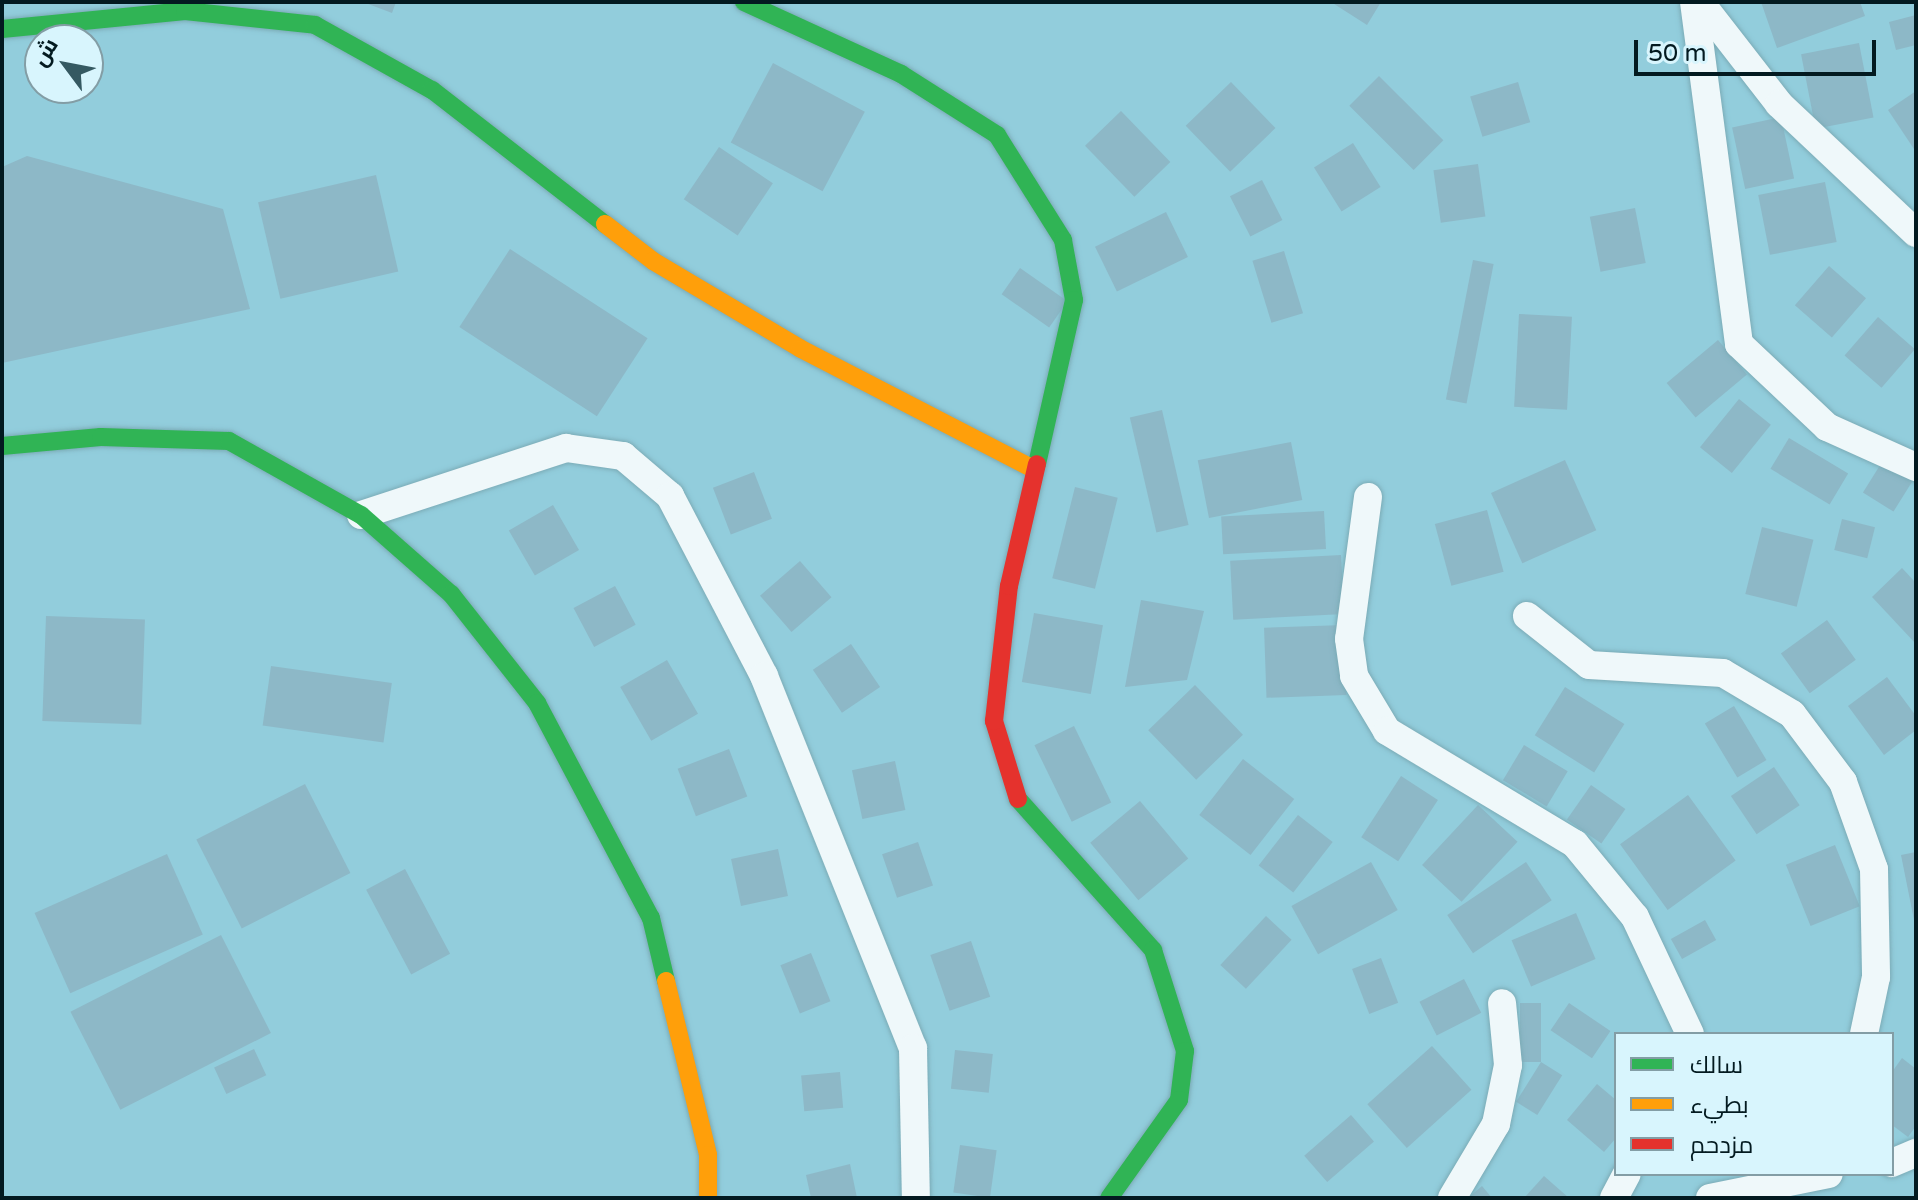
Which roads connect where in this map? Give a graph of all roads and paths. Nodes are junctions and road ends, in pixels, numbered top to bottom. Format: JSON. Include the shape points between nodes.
{"nodes":[{"id":1,"x":744,"y":2,"type":"edge"},
{"id":2,"x":1697,"y":2,"type":"edge"},
{"id":3,"x":2,"y":29,"type":"edge"},
{"id":4,"x":1916,"y":233,"type":"edge"},
{"id":5,"x":2,"y":446,"type":"edge"},
{"id":6,"x":1916,"y":467,"type":"edge"},
{"id":7,"x":1035,"y":470,"type":"junction"},
{"id":8,"x":1368,"y":497,"type":"dead end"},
{"id":9,"x":361,"y":515,"type":"junction"},
{"id":10,"x":1527,"y":616,"type":"dead end"},
{"id":11,"x":1502,"y":1003,"type":"dead end"},
{"id":12,"x":1689,"y":1032,"type":"edge"},
{"id":13,"x":1864,"y":1032,"type":"edge"},
{"id":14,"x":1916,"y":1153,"type":"edge"},
{"id":15,"x":1894,"y":1162,"type":"edge"},
{"id":16,"x":1626,"y":1176,"type":"edge"},
{"id":17,"x":1812,"y":1176,"type":"edge"},
{"id":18,"x":708,"y":1198,"type":"edge"},
{"id":19,"x":916,"y":1198,"type":"edge"},
{"id":20,"x":1109,"y":1198,"type":"edge"},
{"id":21,"x":1452,"y":1198,"type":"edge"},
{"id":22,"x":1614,"y":1198,"type":"edge"},
{"id":23,"x":1710,"y":1198,"type":"edge"}],
"edges":[{"from":1,"to":7,"type":"street","via":[[901,74],[997,135],[1063,240],[1074,300]]},
{"from":2,"to":4,"type":"street","via":[[1779,104]]},
{"from":2,"to":6,"type":"street","via":[[1739,344],[1827,427]]},
{"from":3,"to":7,"type":"street","via":[[185,11],[315,25],[432,90],[653,261],[801,349]]},
{"from":5,"to":9,"type":"street","via":[[101,437],[229,441]]},
{"from":7,"to":20,"type":"street","via":[[1009,586],[994,721],[1020,806],[1153,950],[1185,1051],[1179,1100]]},
{"from":8,"to":12,"type":"street","via":[[1349,639],[1354,676],[1387,731],[1575,844],[1635,917]]},
{"from":9,"to":18,"type":"street","via":[[451,594],[537,703],[651,918],[708,1155]]},
{"from":9,"to":19,"type":"street","via":[[566,448],[623,456],[670,496],[764,676],[913,1048]]},
{"from":10,"to":13,"type":"street","via":[[1589,665],[1723,673],[1792,714],[1843,782],[1874,869],[1876,977]]},
{"from":11,"to":21,"type":"street","via":[[1508,1065],[1496,1124]]},
{"from":14,"to":15,"type":"street"},
{"from":16,"to":22,"type":"street"},
{"from":17,"to":23,"type":"street"}]}
